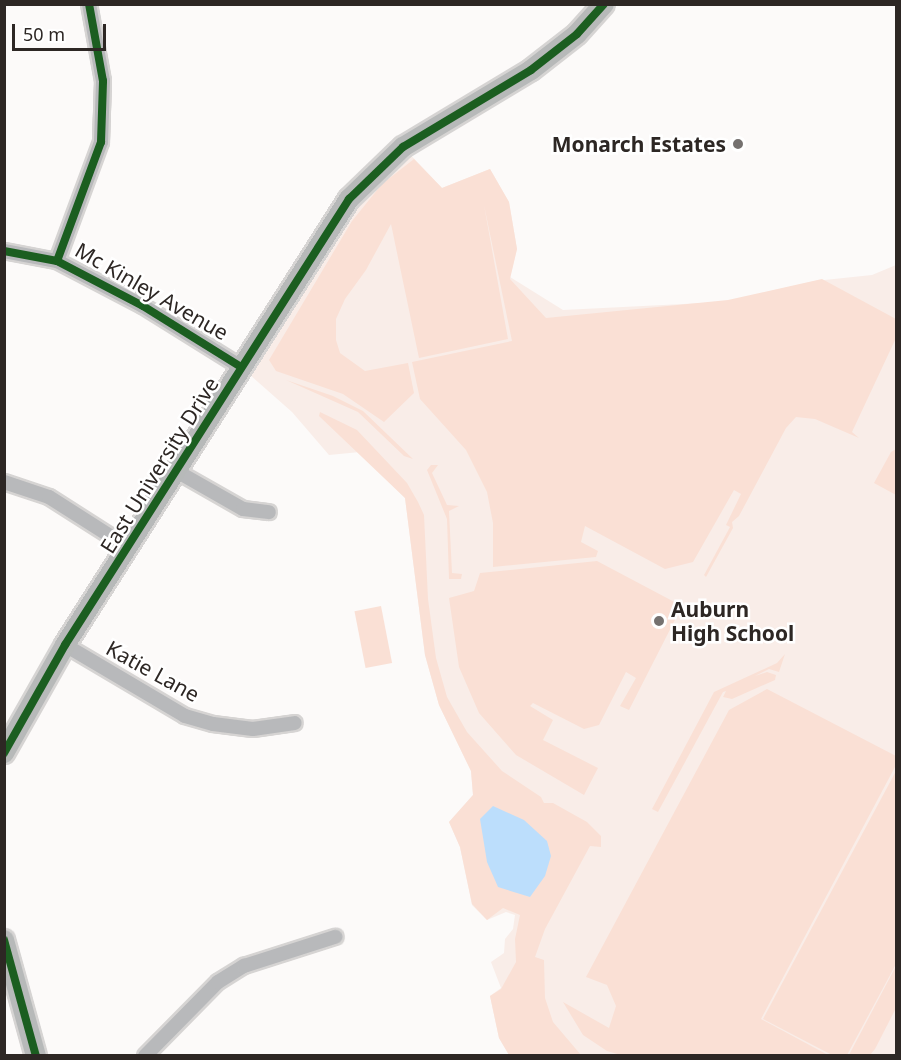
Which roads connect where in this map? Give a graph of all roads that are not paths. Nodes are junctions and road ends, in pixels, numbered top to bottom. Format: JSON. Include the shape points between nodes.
{"nodes":[{"id":1,"x":89,"y":4,"type":"edge"},
{"id":2,"x":604,"y":4,"type":"edge"},
{"id":3,"x":4,"y":251,"type":"edge"},
{"id":4,"x":57,"y":261,"type":"junction"},
{"id":5,"x":242,"y":367,"type":"junction"},
{"id":6,"x":178,"y":472,"type":"junction"},
{"id":7,"x":4,"y":482,"type":"edge"},
{"id":8,"x":269,"y":512,"type":"dead end"},
{"id":9,"x":129,"y":548,"type":"junction"},
{"id":10,"x":65,"y":645,"type":"junction"},
{"id":11,"x":295,"y":723,"type":"dead end"},
{"id":12,"x":4,"y":753,"type":"edge"},
{"id":13,"x":335,"y":937,"type":"dead end"},
{"id":14,"x":4,"y":940,"type":"edge"},
{"id":15,"x":36,"y":1056,"type":"edge"},
{"id":16,"x":145,"y":1056,"type":"edge"}],
"edges":[{"from":1,"to":4,"type":"street","via":[[102,81],[101,142]]},
{"from":2,"to":5,"type":"main road","name":"East University Drive","via":[[577,34],[531,70],[403,147],[369,176],[330,223]]},
{"from":3,"to":4,"type":"street","name":"Mc Kinley Avenue"},
{"from":4,"to":5,"type":"street","name":"Mc Kinley Avenue","via":[[143,306]]},
{"from":5,"to":6,"type":"main road","name":"East University Drive"},
{"from":6,"to":8,"type":"street","via":[[243,509]]},
{"from":6,"to":9,"type":"main road","name":"East University Drive"},
{"from":7,"to":9,"type":"street","via":[[49,497]]},
{"from":9,"to":10,"type":"main road","name":"East University Drive"},
{"from":10,"to":11,"type":"street","name":"Katie Lane","via":[[185,716],[253,729]]},
{"from":10,"to":12,"type":"main road","name":"East University Drive"},
{"from":13,"to":16,"type":"street","via":[[244,966],[218,982]]},
{"from":14,"to":15,"type":"main road"}]}
